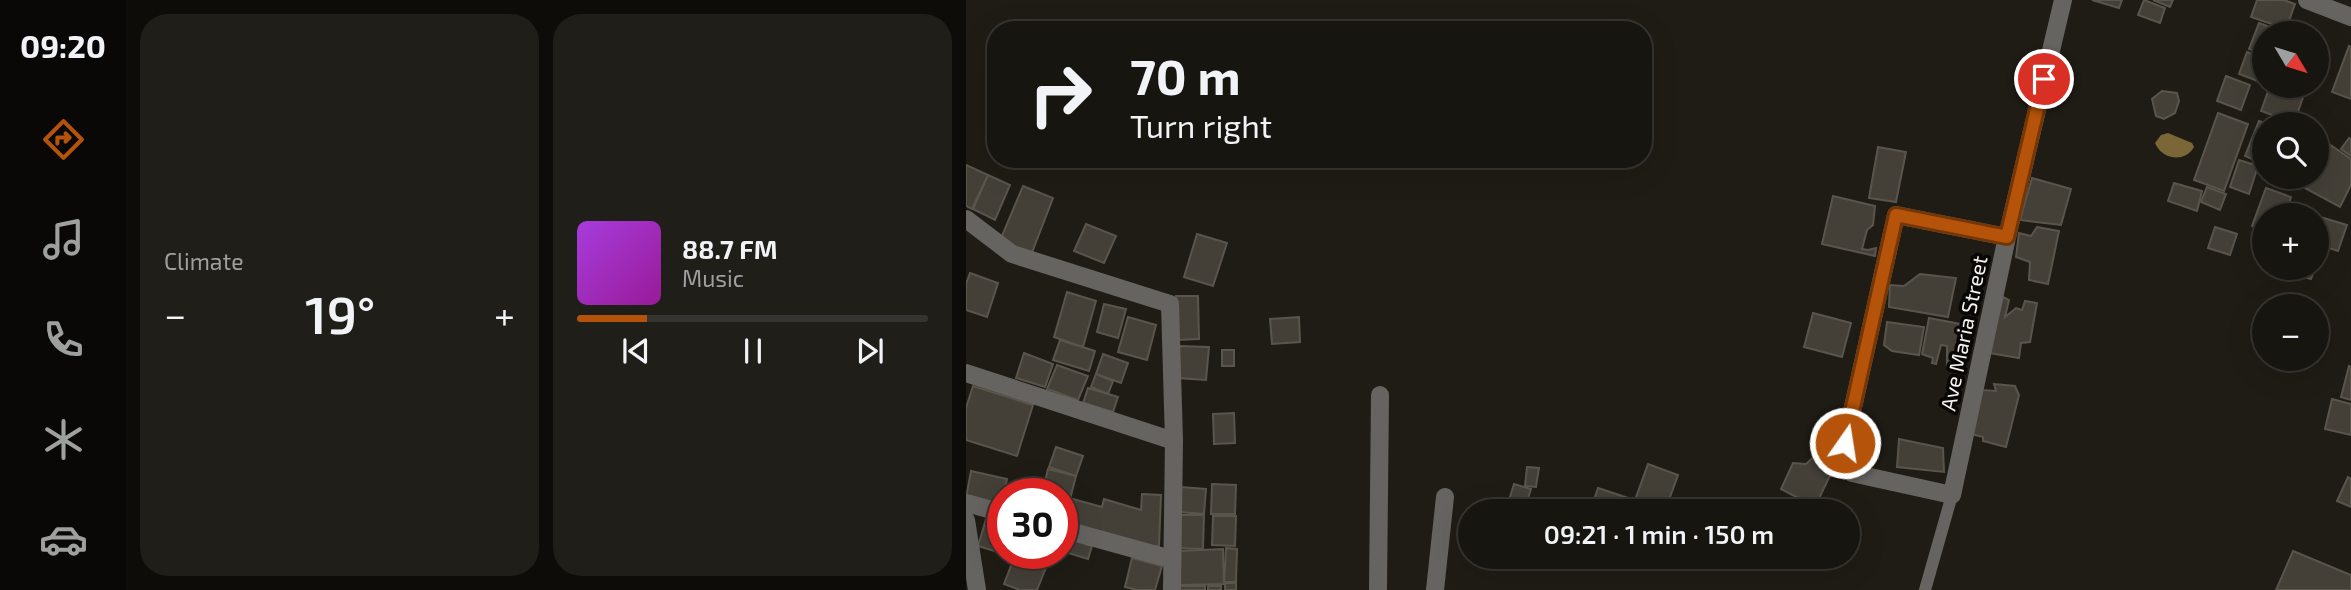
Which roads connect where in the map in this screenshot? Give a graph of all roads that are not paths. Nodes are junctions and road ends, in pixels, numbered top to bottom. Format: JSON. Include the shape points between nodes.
{"nodes":[{"id":1,"x":2063,"y":0,"type":"edge"},
{"id":2,"x":2307,"y":0,"type":"edge"},
{"id":3,"x":2351,"y":17,"type":"edge"},
{"id":4,"x":966,"y":219,"type":"edge"},
{"id":5,"x":2007,"y":237,"type":"junction"},
{"id":6,"x":966,"y":373,"type":"edge"},
{"id":7,"x":1380,"y":395,"type":"dead end"},
{"id":8,"x":1174,"y":441,"type":"junction"},
{"id":9,"x":1952,"y":495,"type":"junction"},
{"id":10,"x":1445,"y":497,"type":"dead end"},
{"id":11,"x":966,"y":503,"type":"edge"},
{"id":12,"x":987,"y":509,"type":"edge"},
{"id":13,"x":966,"y":520,"type":"edge"},
{"id":14,"x":1078,"y":533,"type":"edge"},
{"id":15,"x":1171,"y":559,"type":"junction"},
{"id":16,"x":977,"y":590,"type":"edge"},
{"id":17,"x":1172,"y":590,"type":"edge"},
{"id":18,"x":1378,"y":590,"type":"edge"},
{"id":19,"x":1435,"y":590,"type":"edge"},
{"id":20,"x":1925,"y":590,"type":"edge"}],
"edges":[{"from":1,"to":5,"type":"street","name":"Ave Maria Street"},
{"from":2,"to":3,"type":"street"},
{"from":4,"to":8,"type":"street","via":[[1012,254],[1170,304]]},
{"from":5,"to":9,"type":"street","name":"Ave Maria Street"},
{"from":5,"to":9,"type":"street","via":[[1896,215],[1845,443],[1852,473]]},
{"from":6,"to":8,"type":"street"},
{"from":7,"to":18,"type":"street"},
{"from":8,"to":15,"type":"street"},
{"from":9,"to":20,"type":"lane"},
{"from":10,"to":19,"type":"street"},
{"from":11,"to":12,"type":"street"},
{"from":13,"to":16,"type":"street"},
{"from":14,"to":15,"type":"street"},
{"from":15,"to":17,"type":"street"}]}
